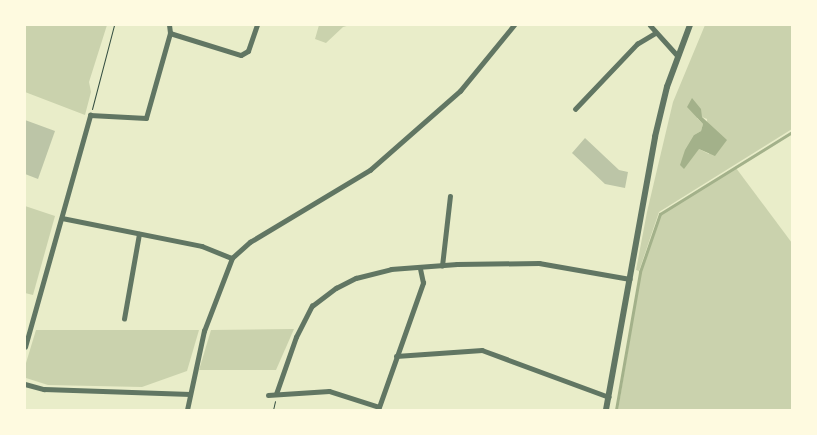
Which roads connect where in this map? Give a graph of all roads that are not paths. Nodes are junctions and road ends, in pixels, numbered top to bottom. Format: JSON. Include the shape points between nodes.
{"nodes":[{"id":1,"x":169,"y":25,"type":"edge"},
{"id":2,"x":257,"y":25,"type":"edge"},
{"id":3,"x":514,"y":25,"type":"edge"},
{"id":4,"x":650,"y":25,"type":"edge"},
{"id":5,"x":690,"y":25,"type":"edge"},
{"id":6,"x":170,"y":32,"type":"junction"},
{"id":7,"x":655,"y":33,"type":"junction"},
{"id":8,"x":677,"y":55,"type":"junction"},
{"id":9,"x":575,"y":109,"type":"dead end"},
{"id":10,"x":450,"y":196,"type":"dead end"},
{"id":11,"x":62,"y":218,"type":"junction"},
{"id":12,"x":139,"y":234,"type":"junction"},
{"id":13,"x":232,"y":258,"type":"junction"},
{"id":14,"x":442,"y":266,"type":"junction"},
{"id":15,"x":420,"y":269,"type":"junction"},
{"id":16,"x":630,"y":279,"type":"junction"},
{"id":17,"x":124,"y":319,"type":"dead end"},
{"id":18,"x":25,"y":347,"type":"edge"},
{"id":19,"x":396,"y":356,"type":"junction"},
{"id":20,"x":25,"y":384,"type":"edge"},
{"id":21,"x":190,"y":394,"type":"junction"},
{"id":22,"x":276,"y":394,"type":"junction"},
{"id":23,"x":268,"y":395,"type":"dead end"},
{"id":24,"x":609,"y":396,"type":"junction"},
{"id":25,"x":378,"y":409,"type":"edge"},
{"id":26,"x":187,"y":410,"type":"edge"},
{"id":27,"x":606,"y":410,"type":"edge"}],
"edges":[{"from":1,"to":6,"type":"street"},
{"from":2,"to":6,"type":"street","via":[[248,51],[241,55]]},
{"from":3,"to":13,"type":"street","via":[[460,91],[370,170],[250,242]]},
{"from":4,"to":7,"type":"street"},
{"from":5,"to":8,"type":"street"},
{"from":6,"to":11,"type":"street","via":[[146,118],[90,115]]},
{"from":7,"to":8,"type":"street"},
{"from":7,"to":9,"type":"street","via":[[637,44]]},
{"from":8,"to":16,"type":"street","via":[[655,137]]},
{"from":10,"to":14,"type":"street"},
{"from":11,"to":12,"type":"street"},
{"from":11,"to":18,"type":"street"},
{"from":12,"to":13,"type":"street","via":[[202,246]]},
{"from":12,"to":17,"type":"street"},
{"from":13,"to":21,"type":"street","via":[[204,332]]},
{"from":14,"to":15,"type":"street"},
{"from":14,"to":16,"type":"street","via":[[539,263]]},
{"from":15,"to":19,"type":"street","via":[[423,283]]},
{"from":15,"to":22,"type":"street","via":[[391,269],[356,278],[312,306],[296,337]]},
{"from":16,"to":24,"type":"street"},
{"from":19,"to":24,"type":"street","via":[[482,350]]},
{"from":19,"to":25,"type":"street"},
{"from":20,"to":21,"type":"street","via":[[44,389]]},
{"from":21,"to":26,"type":"street"},
{"from":22,"to":23,"type":"street"},
{"from":22,"to":25,"type":"street","via":[[329,391]]},
{"from":24,"to":27,"type":"street"}]}
